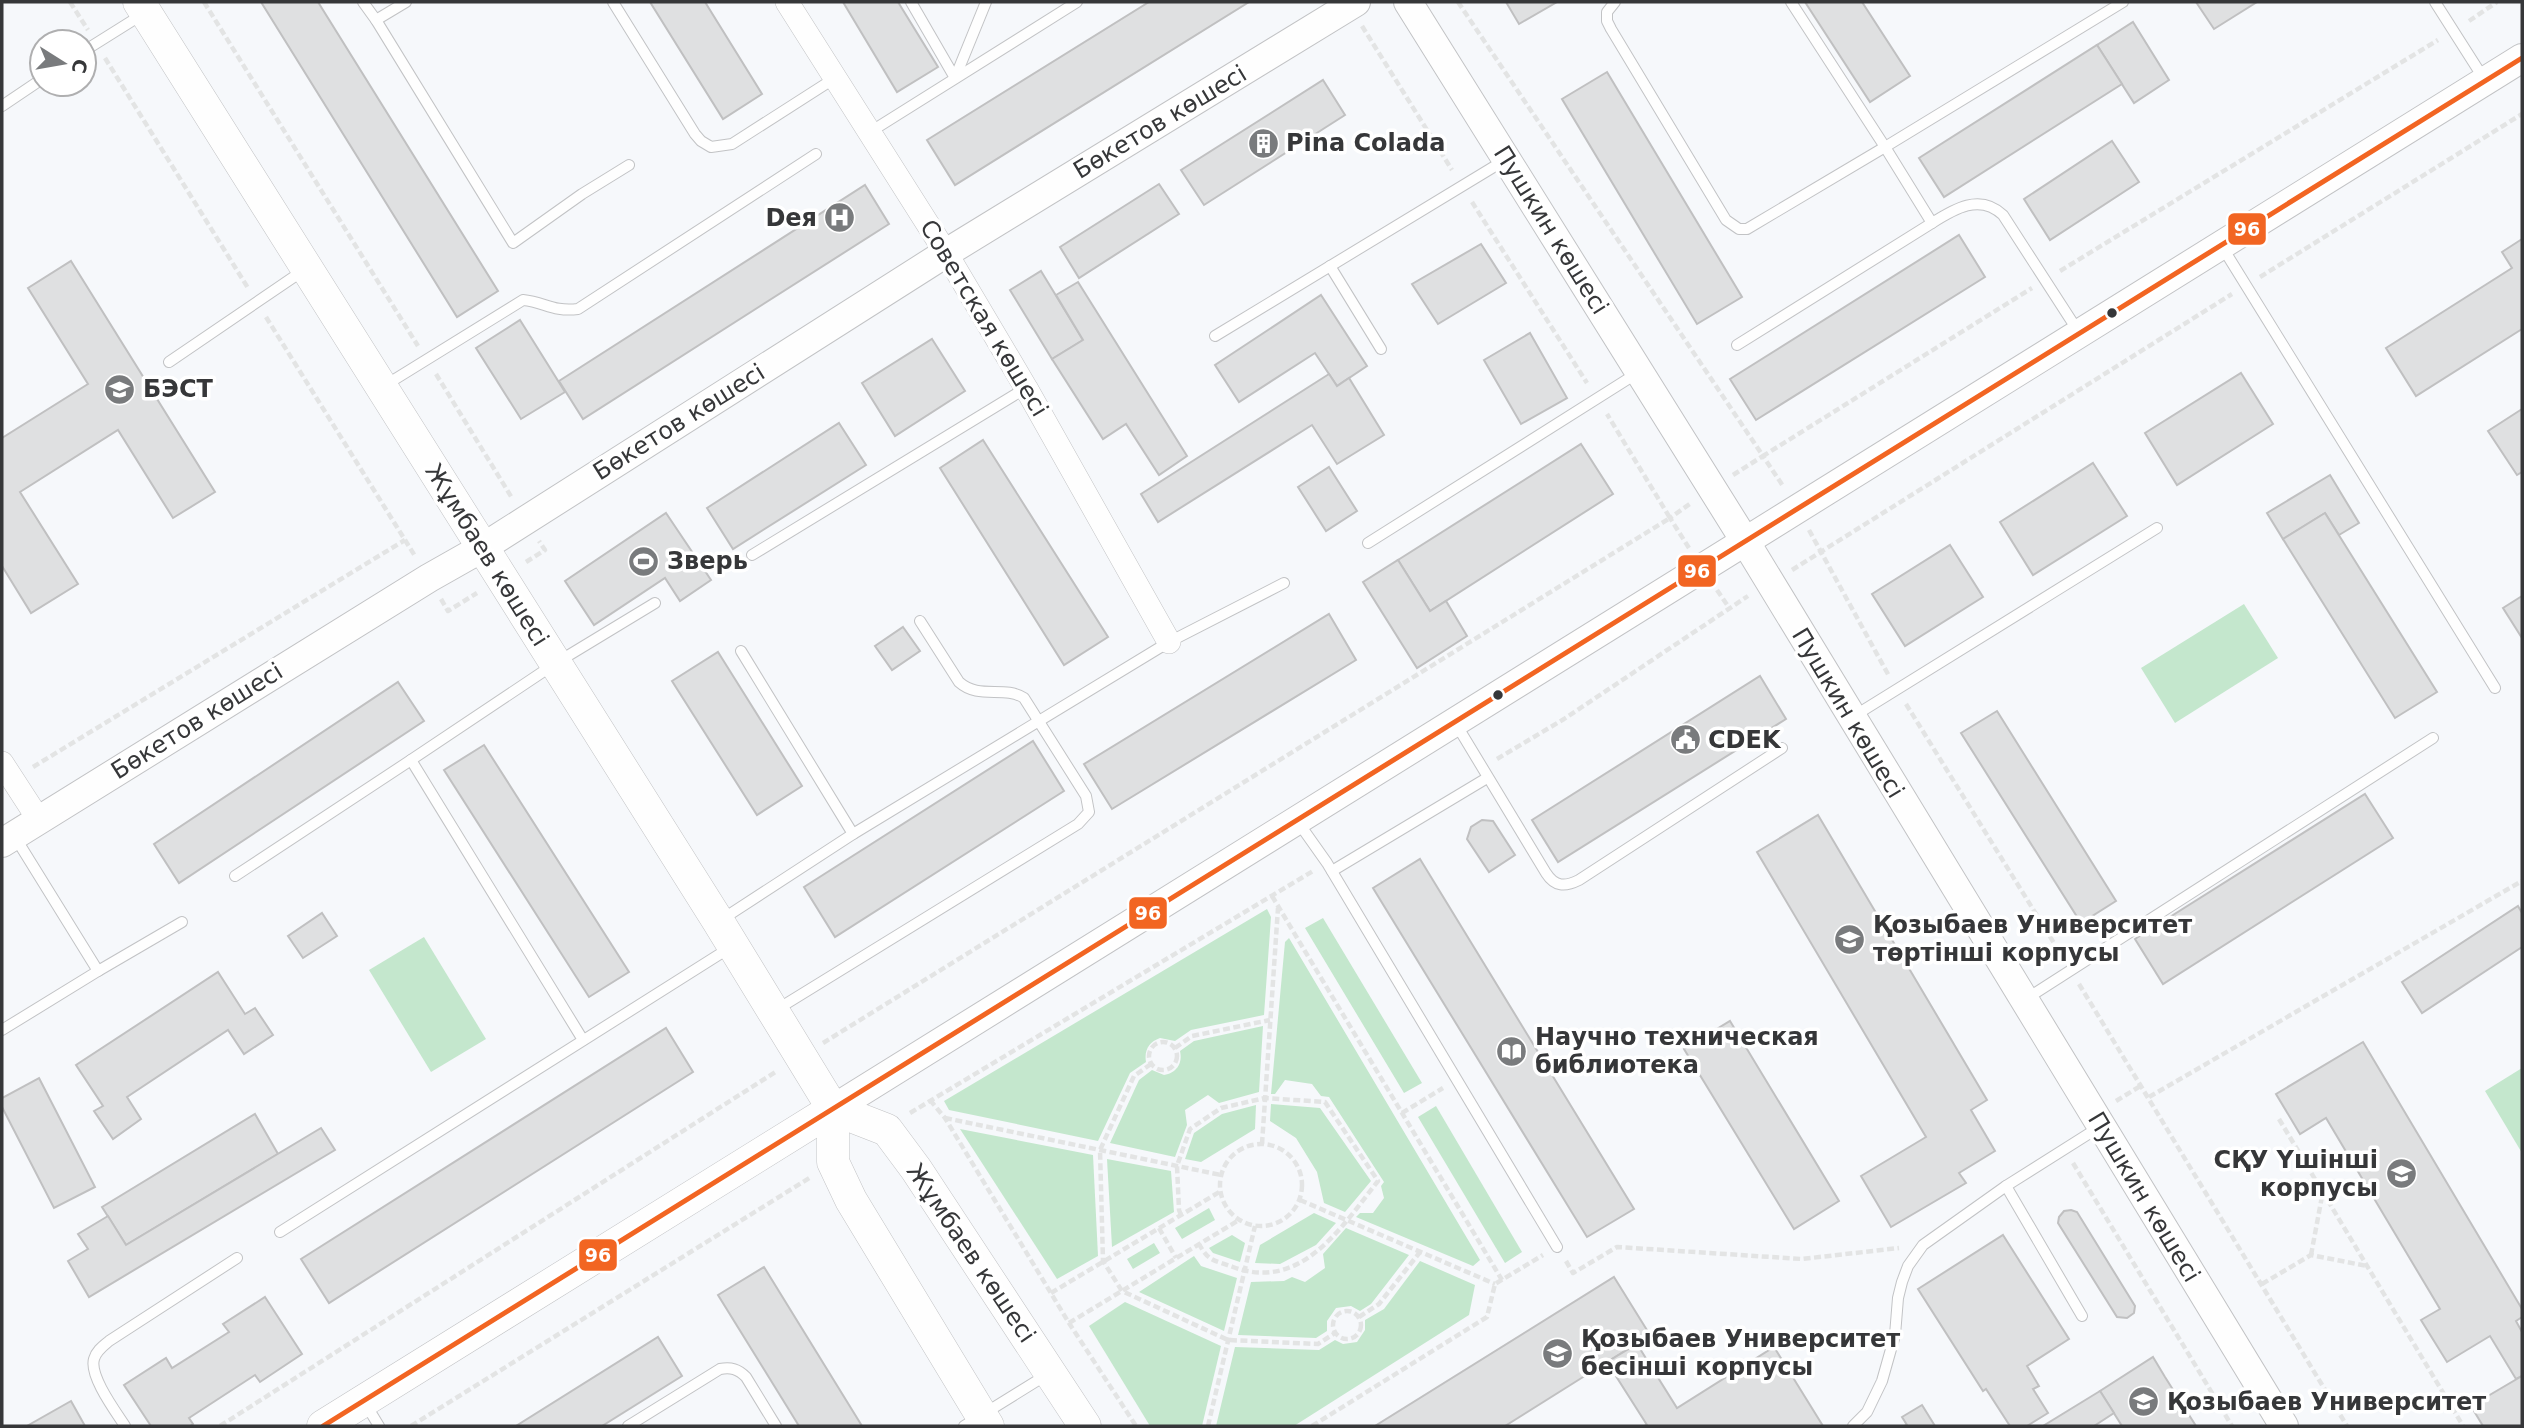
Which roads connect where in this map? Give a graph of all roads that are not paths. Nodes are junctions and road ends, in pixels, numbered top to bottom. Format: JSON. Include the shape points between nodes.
{"nodes":[{"id":1,"x":363,"y":2,"type":"edge"},
{"id":2,"x":406,"y":2,"type":"edge"},
{"id":3,"x":613,"y":2,"type":"edge"},
{"id":4,"x":787,"y":2,"type":"edge"},
{"id":5,"x":911,"y":2,"type":"edge"},
{"id":6,"x":986,"y":2,"type":"edge"},
{"id":7,"x":1077,"y":2,"type":"edge"},
{"id":8,"x":1356,"y":2,"type":"edge"},
{"id":9,"x":1408,"y":2,"type":"edge"},
{"id":10,"x":1615,"y":2,"type":"edge"},
{"id":11,"x":1791,"y":2,"type":"edge"},
{"id":12,"x":2123,"y":2,"type":"edge"},
{"id":13,"x":2435,"y":2,"type":"edge"},
{"id":14,"x":149,"y":5,"type":"edge"},
{"id":15,"x":376,"y":20,"type":"junction"},
{"id":16,"x":98,"y":41,"type":"edge"},
{"id":17,"x":2522,"y":58,"type":"edge"},
{"id":18,"x":835,"y":78,"type":"junction"},
{"id":19,"x":955,"y":78,"type":"junction"},
{"id":20,"x":2485,"y":81,"type":"junction"},
{"id":21,"x":28,"y":88,"type":"edge"},
{"id":22,"x":2,"y":105,"type":"edge"},
{"id":23,"x":870,"y":132,"type":"junction"},
{"id":24,"x":1885,"y":147,"type":"junction"},
{"id":25,"x":816,"y":154,"type":"dead end"},
{"id":26,"x":1507,"y":158,"type":"junction"},
{"id":27,"x":629,"y":165,"type":"dead end"},
{"id":28,"x":1932,"y":223,"type":"junction"},
{"id":29,"x":2221,"y":245,"type":"junction"},
{"id":30,"x":946,"y":253,"type":"junction"},
{"id":31,"x":1330,"y":266,"type":"junction"},
{"id":32,"x":307,"y":269,"type":"junction"},
{"id":33,"x":2079,"y":334,"type":"junction"},
{"id":34,"x":1215,"y":336,"type":"dead end"},
{"id":35,"x":1737,"y":345,"type":"dead end"},
{"id":36,"x":1381,"y":349,"type":"dead end"},
{"id":37,"x":169,"y":362,"type":"dead end"},
{"id":38,"x":1639,"y":372,"type":"junction"},
{"id":39,"x":381,"y":387,"type":"junction"},
{"id":40,"x":1027,"y":388,"type":"junction"},
{"id":41,"x":2157,"y":528,"type":"dead end"},
{"id":42,"x":1745,"y":541,"type":"junction"},
{"id":43,"x":1368,"y":543,"type":"dead end"},
{"id":44,"x":482,"y":548,"type":"junction"},
{"id":45,"x":752,"y":555,"type":"dead end"},
{"id":46,"x":1284,"y":583,"type":"dead end"},
{"id":47,"x":656,"y":603,"type":"dead end"},
{"id":48,"x":920,"y":621,"type":"dead end"},
{"id":49,"x":1169,"y":642,"type":"junction"},
{"id":50,"x":741,"y":651,"type":"dead end"},
{"id":51,"x":556,"y":663,"type":"junction"},
{"id":52,"x":2495,"y":688,"type":"dead end"},
{"id":53,"x":1851,"y":718,"type":"junction"},
{"id":54,"x":1455,"y":721,"type":"junction"},
{"id":55,"x":1038,"y":723,"type":"junction"},
{"id":56,"x":2433,"y":737,"type":"dead end"},
{"id":57,"x":1782,"y":748,"type":"dead end"},
{"id":58,"x":411,"y":760,"type":"junction"},
{"id":59,"x":2,"y":763,"type":"edge"},
{"id":60,"x":1487,"y":778,"type":"junction"},
{"id":61,"x":39,"y":820,"type":"junction"},
{"id":62,"x":1297,"y":821,"type":"junction"},
{"id":63,"x":853,"y":834,"type":"junction"},
{"id":64,"x":8,"y":839,"type":"edge"},
{"id":65,"x":1329,"y":867,"type":"junction"},
{"id":66,"x":235,"y":876,"type":"dead end"},
{"id":67,"x":182,"y":922,"type":"dead end"},
{"id":68,"x":726,"y":933,"type":"junction"},
{"id":69,"x":98,"y":971,"type":"junction"},
{"id":70,"x":2024,"y":1000,"type":"junction"},
{"id":71,"x":774,"y":1011,"type":"junction"},
{"id":72,"x":2,"y":1031,"type":"edge"},
{"id":73,"x":583,"y":1040,"type":"junction"},
{"id":74,"x":833,"y":1109,"type":"junction"},
{"id":75,"x":2101,"y":1126,"type":"junction"},
{"id":76,"x":2006,"y":1186,"type":"junction"},
{"id":77,"x":279,"y":1232,"type":"dead end"},
{"id":78,"x":1557,"y":1247,"type":"road end"},
{"id":79,"x":237,"y":1258,"type":"dead end"},
{"id":80,"x":2082,"y":1316,"type":"dead end"},
{"id":81,"x":1049,"y":1372,"type":"junction"},
{"id":82,"x":371,"y":1414,"type":"edge"},
{"id":83,"x":978,"y":1423,"type":"edge"},
{"id":84,"x":125,"y":1426,"type":"edge"},
{"id":85,"x":323,"y":1426,"type":"edge"},
{"id":86,"x":628,"y":1426,"type":"edge"},
{"id":87,"x":776,"y":1426,"type":"edge"},
{"id":88,"x":1085,"y":1426,"type":"edge"},
{"id":89,"x":1853,"y":1426,"type":"edge"},
{"id":90,"x":2284,"y":1426,"type":"edge"}],
"edges":[{"from":1,"to":15,"type":"lane"},
{"from":2,"to":15,"type":"lane"},
{"from":3,"to":18,"type":"lane","via":[[695,134],[711,148],[732,144]]},
{"from":4,"to":18,"type":"street","name":"Советская көшесі"},
{"from":5,"to":19,"type":"lane"},
{"from":6,"to":19,"type":"lane"},
{"from":7,"to":19,"type":"lane"},
{"from":8,"to":30,"type":"street","name":"Бөкетов көшесі"},
{"from":9,"to":26,"type":"street","name":"Пушкин көшесі"},
{"from":10,"to":24,"type":"lane","via":[[1606,12],[1611,29],[1732,226],[1756,226]]},
{"from":11,"to":24,"type":"lane"},
{"from":12,"to":24,"type":"lane"},
{"from":13,"to":20,"type":"lane"},
{"from":14,"to":16,"type":"lane"},
{"from":14,"to":32,"type":"main road","name":"Жұмбаев көшесі"},
{"from":15,"to":27,"type":"lane","via":[[513,243]]},
{"from":17,"to":20,"type":"street"},
{"from":18,"to":23,"type":"street","name":"Советская көшесі"},
{"from":19,"to":23,"type":"lane"},
{"from":20,"to":29,"type":"street"},
{"from":21,"to":22,"type":"lane"},
{"from":23,"to":30,"type":"street","name":"Советская көшесі"},
{"from":24,"to":28,"type":"lane"},
{"from":25,"to":39,"type":"lane","via":[[578,309],[564,311],[523,300]]},
{"from":26,"to":31,"type":"lane"},
{"from":26,"to":38,"type":"street","name":"Пушкин көшесі"},
{"from":28,"to":33,"type":"lane","via":[[1962,206],[1979,203],[1992,207],[2008,220]]},
{"from":28,"to":35,"type":"lane"},
{"from":29,"to":33,"type":"street"},
{"from":29,"to":52,"type":"lane"},
{"from":30,"to":40,"type":"street","name":"Советская көшесі"},
{"from":30,"to":44,"type":"street","name":"Бөкетов көшесі"},
{"from":31,"to":34,"type":"lane"},
{"from":31,"to":36,"type":"lane"},
{"from":32,"to":37,"type":"lane"},
{"from":32,"to":39,"type":"main road","name":"Жұмбаев көшесі"},
{"from":33,"to":42,"type":"street"},
{"from":38,"to":42,"type":"street","name":"Пушкин көшесі"},
{"from":38,"to":43,"type":"lane"},
{"from":39,"to":44,"type":"main road","name":"Жұмбаев көшесі"},
{"from":40,"to":45,"type":"lane"},
{"from":40,"to":49,"type":"street","name":"Советская көшесі"},
{"from":41,"to":53,"type":"lane"},
{"from":42,"to":53,"type":"street","name":"Пушкин көшесі"},
{"from":42,"to":54,"type":"street"},
{"from":44,"to":51,"type":"main road","name":"Жұмбаев көшесі"},
{"from":44,"to":61,"type":"street","name":"Бөкетов көшесі"},
{"from":46,"to":49,"type":"lane"},
{"from":47,"to":51,"type":"lane"},
{"from":48,"to":55,"type":"lane","via":[[959,682],[973,691],[1020,695]]},
{"from":49,"to":55,"type":"lane"},
{"from":50,"to":63,"type":"lane"},
{"from":51,"to":58,"type":"lane"},
{"from":51,"to":68,"type":"main road","name":"Жұмбаев көшесі"},
{"from":53,"to":70,"type":"street","name":"Пушкин көшесі"},
{"from":54,"to":60,"type":"lane"},
{"from":54,"to":62,"type":"street"},
{"from":55,"to":63,"type":"lane"},
{"from":55,"to":71,"type":"lane","via":[[1086,796],[1084,820]]},
{"from":56,"to":70,"type":"lane"},
{"from":57,"to":60,"type":"lane","via":[[1569,885],[1551,881]]},
{"from":58,"to":66,"type":"lane"},
{"from":58,"to":73,"type":"lane"},
{"from":59,"to":61,"type":"street"},
{"from":60,"to":65,"type":"lane"},
{"from":61,"to":64,"type":"street","name":"Бөкетов көшесі"},
{"from":62,"to":65,"type":"lane"},
{"from":62,"to":74,"type":"street"},
{"from":63,"to":68,"type":"lane"},
{"from":64,"to":69,"type":"lane"},
{"from":65,"to":78,"type":"lane"},
{"from":67,"to":69,"type":"lane"},
{"from":68,"to":71,"type":"main road","name":"Жұмбаев көшесі"},
{"from":68,"to":73,"type":"lane"},
{"from":69,"to":72,"type":"lane"},
{"from":70,"to":75,"type":"street","name":"Пушкин көшесі"},
{"from":71,"to":74,"type":"main road","name":"Жұмбаев көшесі"},
{"from":73,"to":77,"type":"lane"},
{"from":74,"to":81,"type":"main road","name":"Жұмбаев көшесі","via":[[887,1130]]},
{"from":74,"to":82,"type":"main road"},
{"from":74,"to":83,"type":"main road","via":[[833,1163]]},
{"from":75,"to":76,"type":"lane"},
{"from":75,"to":90,"type":"street","name":"Пушкин көшесі"},
{"from":76,"to":80,"type":"lane"},
{"from":76,"to":89,"type":"lane","via":[[1923,1245],[1908,1266],[1882,1381],[1867,1412]]},
{"from":79,"to":84,"type":"lane","via":[[109,1341],[94,1358],[97,1379]]},
{"from":81,"to":83,"type":"lane"},
{"from":81,"to":88,"type":"main road","name":"Жұмбаев көшесі"},
{"from":82,"to":85,"type":"main road"},
{"from":86,"to":87,"type":"lane","via":[[727,1368],[746,1377]]}]}
